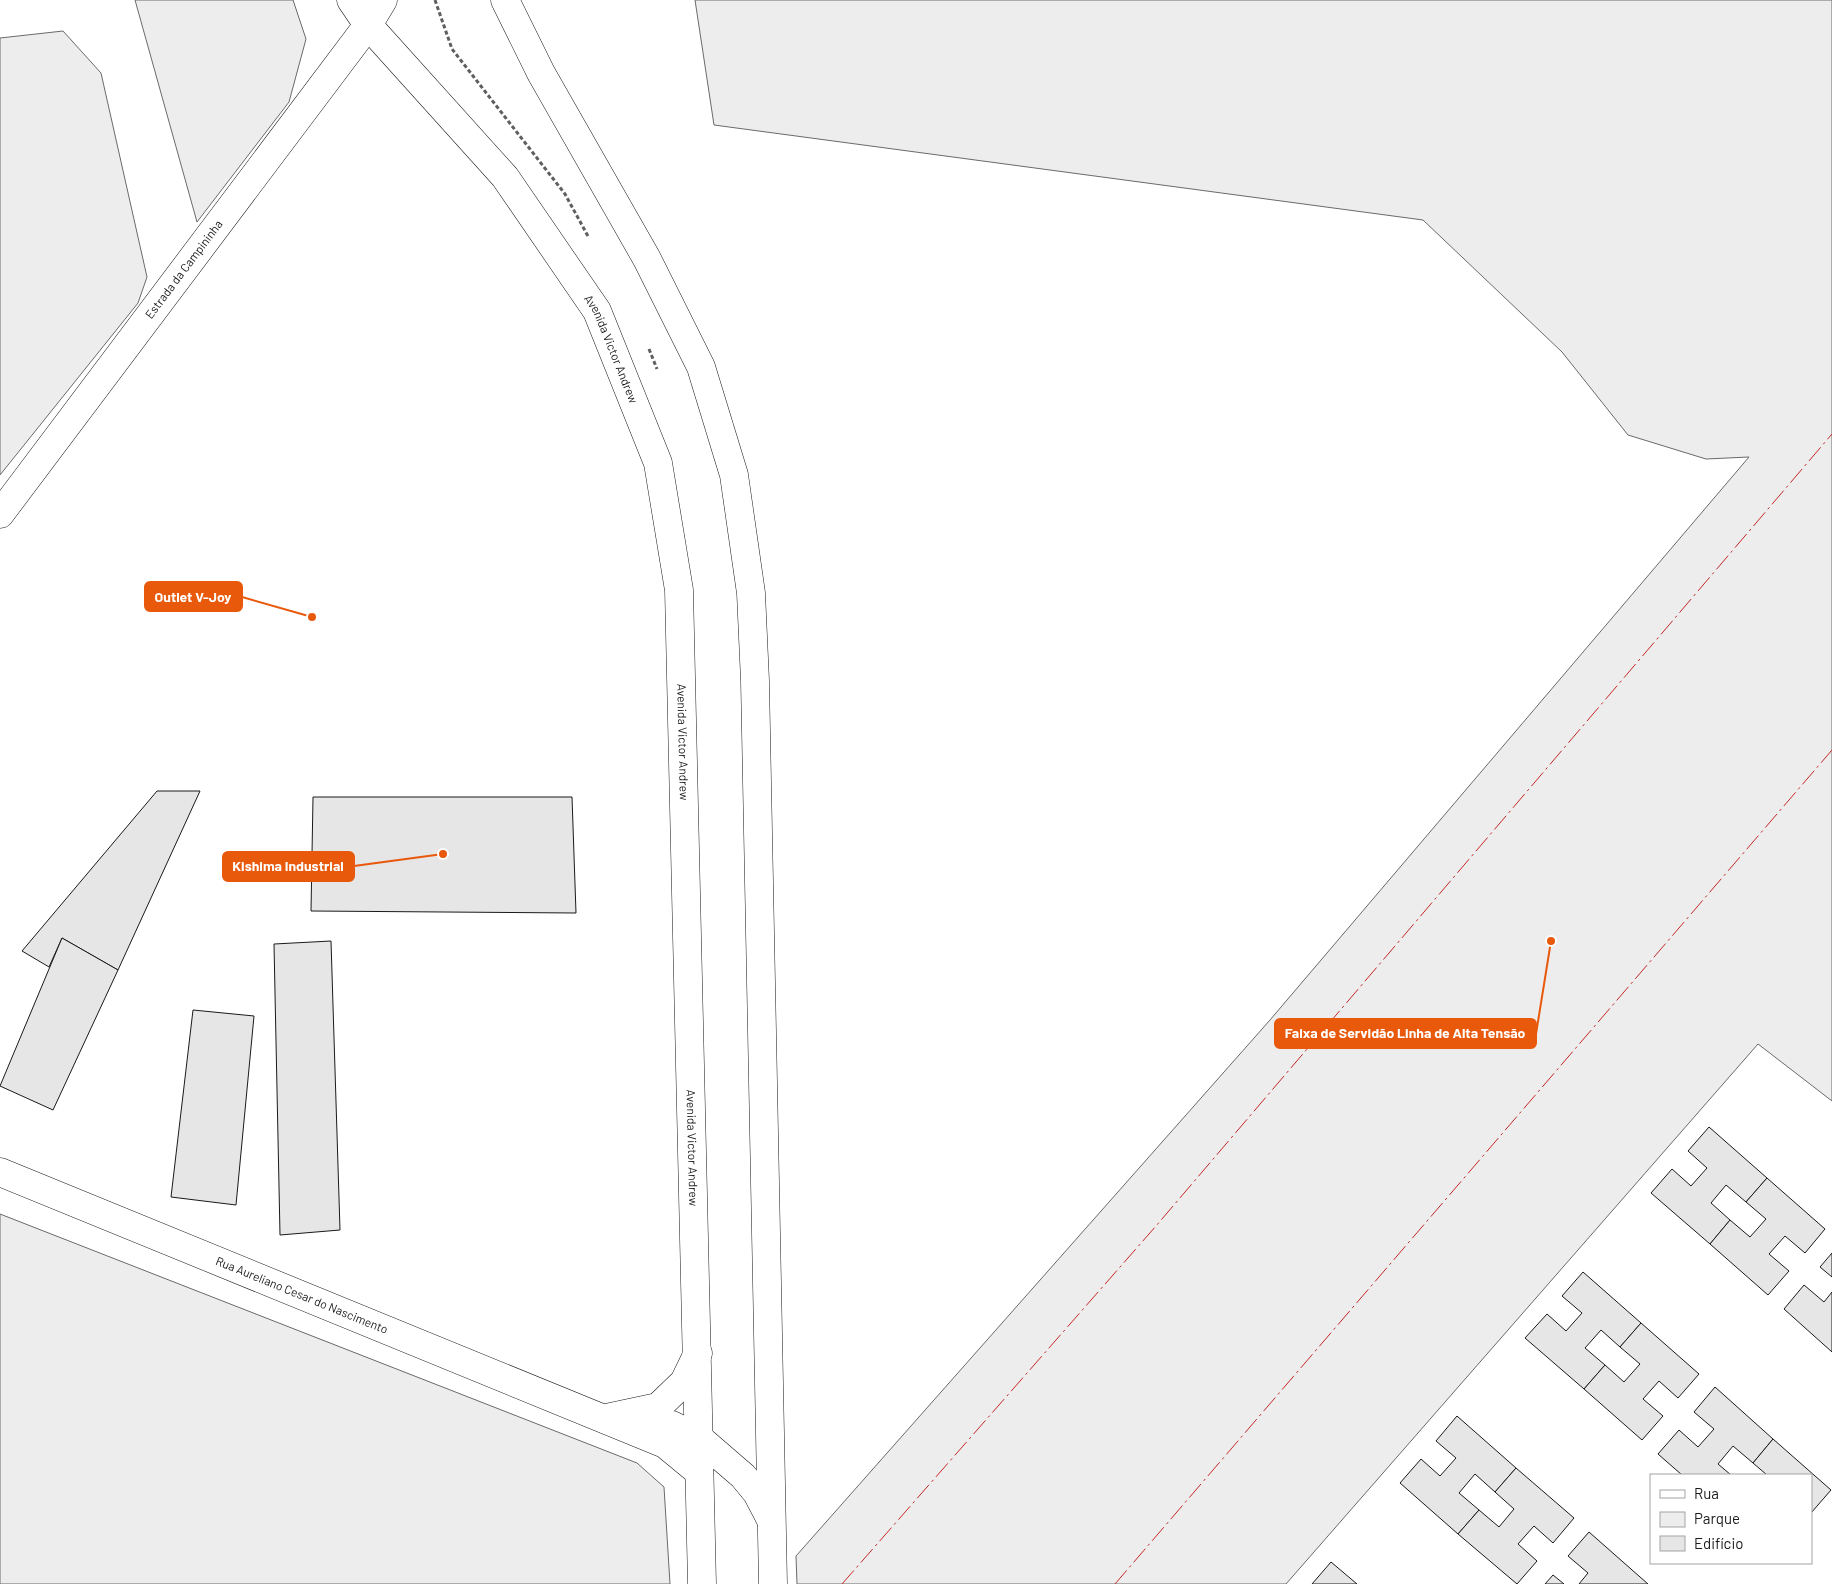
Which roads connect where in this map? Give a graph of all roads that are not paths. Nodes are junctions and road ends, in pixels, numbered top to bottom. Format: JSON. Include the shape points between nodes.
{"nodes":[{"id":1,"x":351,"y":0,"type":"edge"},
{"id":2,"x":383,"y":0,"type":"edge"},
{"id":3,"x":504,"y":0,"type":"edge"},
{"id":4,"x":368,"y":25,"type":"junction"},
{"id":5,"x":0,"y":514,"type":"edge"},
{"id":6,"x":0,"y":1172,"type":"edge"},
{"id":7,"x":698,"y":1353,"type":"junction"},
{"id":8,"x":605,"y":1419,"type":"junction"},
{"id":9,"x":700,"y":1438,"type":"junction"},
{"id":10,"x":699,"y":1472,"type":"junction"},
{"id":11,"x":772,"y":1522,"type":"junction"},
{"id":12,"x":702,"y":1584,"type":"edge"},
{"id":13,"x":773,"y":1584,"type":"edge"}],
"edges":[{"from":1,"to":4,"type":"main road","name":"Avenida Victor Andrew"},
{"from":2,"to":4,"type":"main road","name":"Estrada da Campininha"},
{"from":3,"to":11,"type":"main road","via":[[541,73],[647,259],[701,367],[734,475],[751,593],[755,681]]},
{"from":4,"to":5,"type":"main road","name":"Estrada da Campininha"},
{"from":4,"to":7,"type":"main road","name":"Avenida Victor Andrew","via":[[505,177],[597,311],[658,464],[679,590]]},
{"from":6,"to":8,"type":"main road","name":"Rua Aureliano Cesar do Nascimento"},
{"from":7,"to":8,"type":"main road","via":[[684,1382],[658,1407]]},
{"from":7,"to":9,"type":"main road","name":"Avenida Victor Andrew"},
{"from":8,"to":9,"type":"main road","via":[[672,1425]]},
{"from":8,"to":10,"type":"main road","name":"Rua Aureliano Cesar do Nascimento","via":[[665,1444]]},
{"from":9,"to":10,"type":"main road","name":"Avenida Victor Andrew"},
{"from":9,"to":11,"type":"main road","via":[[758,1493]]},
{"from":10,"to":12,"type":"main road","name":"Avenida Victor Andrew"},
{"from":11,"to":13,"type":"main road"}]}
